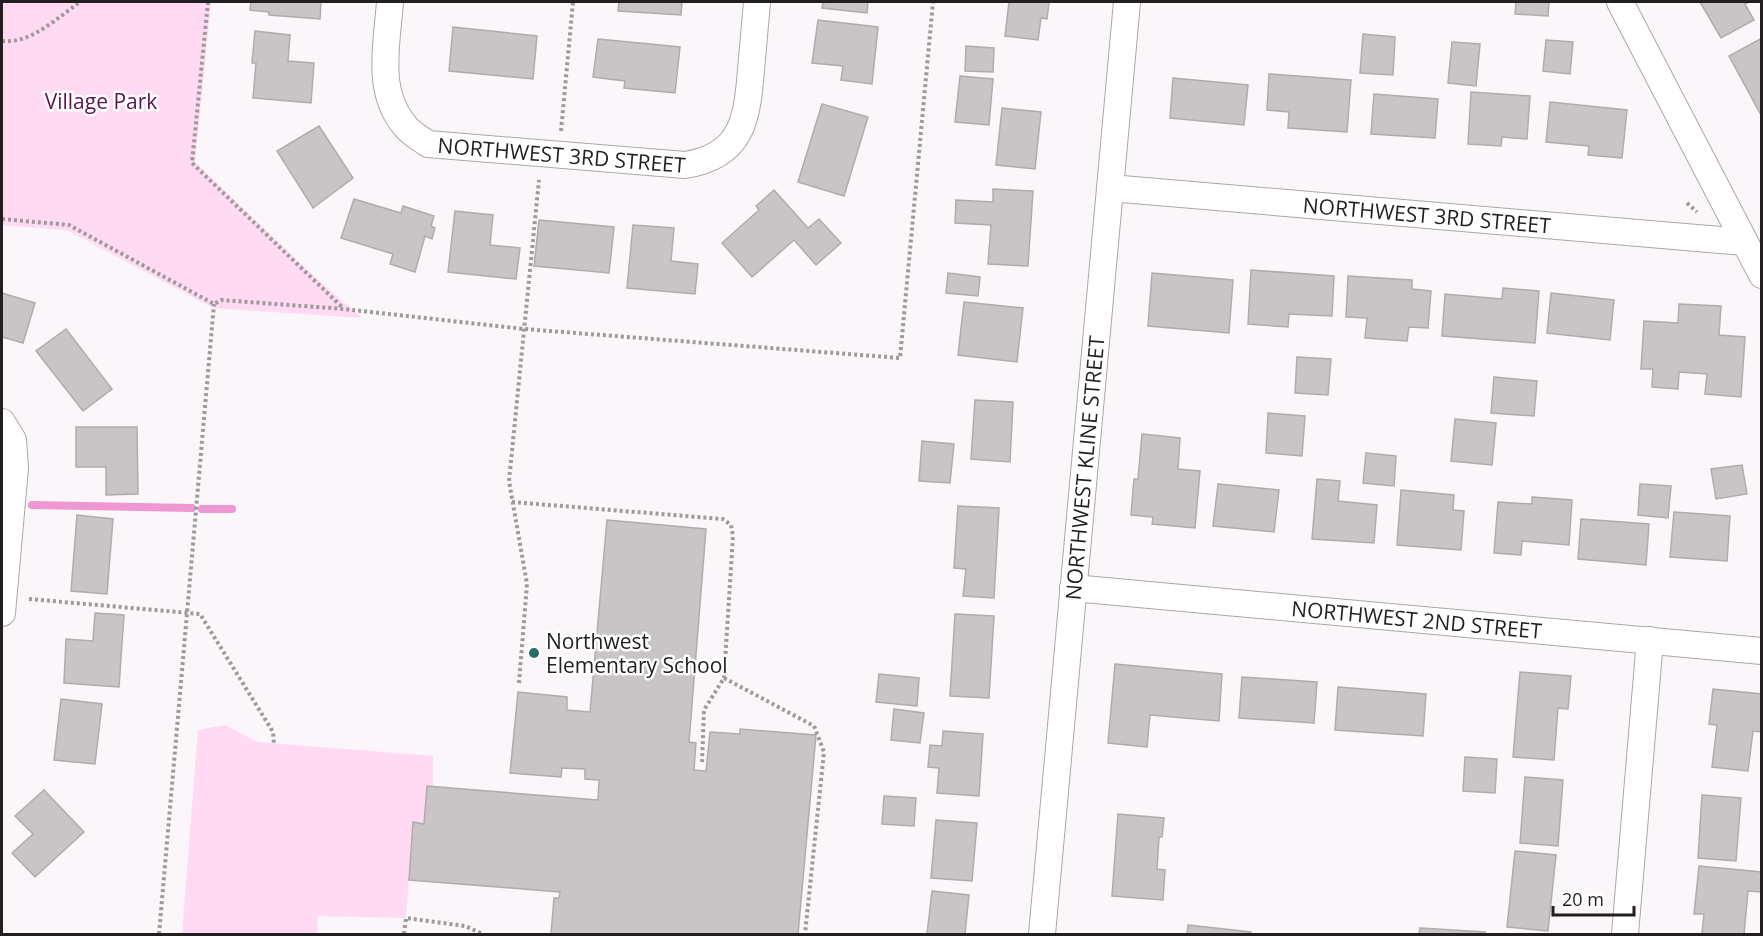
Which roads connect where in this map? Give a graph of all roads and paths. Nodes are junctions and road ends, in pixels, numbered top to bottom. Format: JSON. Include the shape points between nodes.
{"nodes":[{"id":1,"x":80,"y":2,"type":"edge"},
{"id":2,"x":208,"y":2,"type":"edge"},
{"id":3,"x":390,"y":2,"type":"edge"},
{"id":4,"x":573,"y":2,"type":"edge"},
{"id":5,"x":757,"y":2,"type":"edge"},
{"id":6,"x":933,"y":2,"type":"edge"},
{"id":7,"x":1127,"y":2,"type":"edge"},
{"id":8,"x":1620,"y":2,"type":"edge"},
{"id":9,"x":2,"y":41,"type":"edge"},
{"id":10,"x":550,"y":155,"type":"junction"},
{"id":11,"x":1110,"y":188,"type":"junction"},
{"id":12,"x":2,"y":219,"type":"edge"},
{"id":13,"x":1744,"y":242,"type":"junction"},
{"id":14,"x":1761,"y":275,"type":"edge"},
{"id":15,"x":214,"y":304,"type":"junction"},
{"id":16,"x":344,"y":309,"type":"junction"},
{"id":17,"x":524,"y":329,"type":"junction"},
{"id":18,"x":2,"y":422,"type":"edge"},
{"id":19,"x":512,"y":502,"type":"junction"},
{"id":20,"x":1073,"y":588,"type":"junction"},
{"id":21,"x":2,"y":605,"type":"edge"},
{"id":22,"x":188,"y":613,"type":"junction"},
{"id":23,"x":1650,"y":640,"type":"junction"},
{"id":24,"x":1761,"y":651,"type":"edge"},
{"id":25,"x":724,"y":678,"type":"junction"},
{"id":26,"x":519,"y":683,"type":"dead end"},
{"id":27,"x":274,"y":744,"type":"dead end"},
{"id":28,"x":702,"y":764,"type":"dead end"},
{"id":29,"x":159,"y":934,"type":"edge"},
{"id":30,"x":404,"y":934,"type":"edge"},
{"id":31,"x":483,"y":934,"type":"edge"},
{"id":32,"x":805,"y":934,"type":"edge"},
{"id":33,"x":1042,"y":934,"type":"edge"},
{"id":34,"x":1625,"y":934,"type":"edge"}],
"edges":[{"from":1,"to":9,"type":"path","via":[[28,38]]},
{"from":2,"to":16,"type":"path","via":[[192,163]]},
{"from":3,"to":10,"type":"street","name":"NORTHWEST 3RD STREET","via":[[386,87],[394,111],[407,128],[428,144]]},
{"from":4,"to":10,"type":"path"},
{"from":5,"to":10,"type":"street","name":"NORTHWEST 3RD STREET","via":[[744,123],[725,149],[685,165]]},
{"from":6,"to":17,"type":"path","via":[[900,358]]},
{"from":7,"to":11,"type":"street","name":"NORTHWEST KLINE STREET"},
{"from":8,"to":13,"type":"street"},
{"from":10,"to":17,"type":"path"},
{"from":11,"to":13,"type":"street","name":"NORTHWEST 3RD STREET"},
{"from":11,"to":20,"type":"street","name":"NORTHWEST KLINE STREET"},
{"from":12,"to":15,"type":"path","via":[[69,225]]},
{"from":13,"to":14,"type":"street"},
{"from":15,"to":16,"type":"path","via":[[221,300]]},
{"from":15,"to":22,"type":"path"},
{"from":16,"to":17,"type":"path"},
{"from":17,"to":19,"type":"path","via":[[509,481]]},
{"from":18,"to":21,"type":"street","via":[[13,440],[15,468]]},
{"from":19,"to":25,"type":"path","via":[[723,519],[731,525]]},
{"from":19,"to":26,"type":"path","via":[[527,584]]},
{"from":20,"to":23,"type":"street","name":"NORTHWEST 2ND STREET"},
{"from":20,"to":33,"type":"street","name":"NORTHWEST KLINE STREET"},
{"from":21,"to":22,"type":"path"},
{"from":22,"to":27,"type":"path","via":[[200,614],[273,732]]},
{"from":22,"to":29,"type":"path"},
{"from":23,"to":24,"type":"street","name":"NORTHWEST 2ND STREET"},
{"from":23,"to":34,"type":"street"},
{"from":25,"to":28,"type":"path","via":[[704,710]]},
{"from":25,"to":32,"type":"path","via":[[814,726],[820,739],[824,752]]},
{"from":30,"to":31,"type":"path","via":[[406,918],[465,926]]}]}
